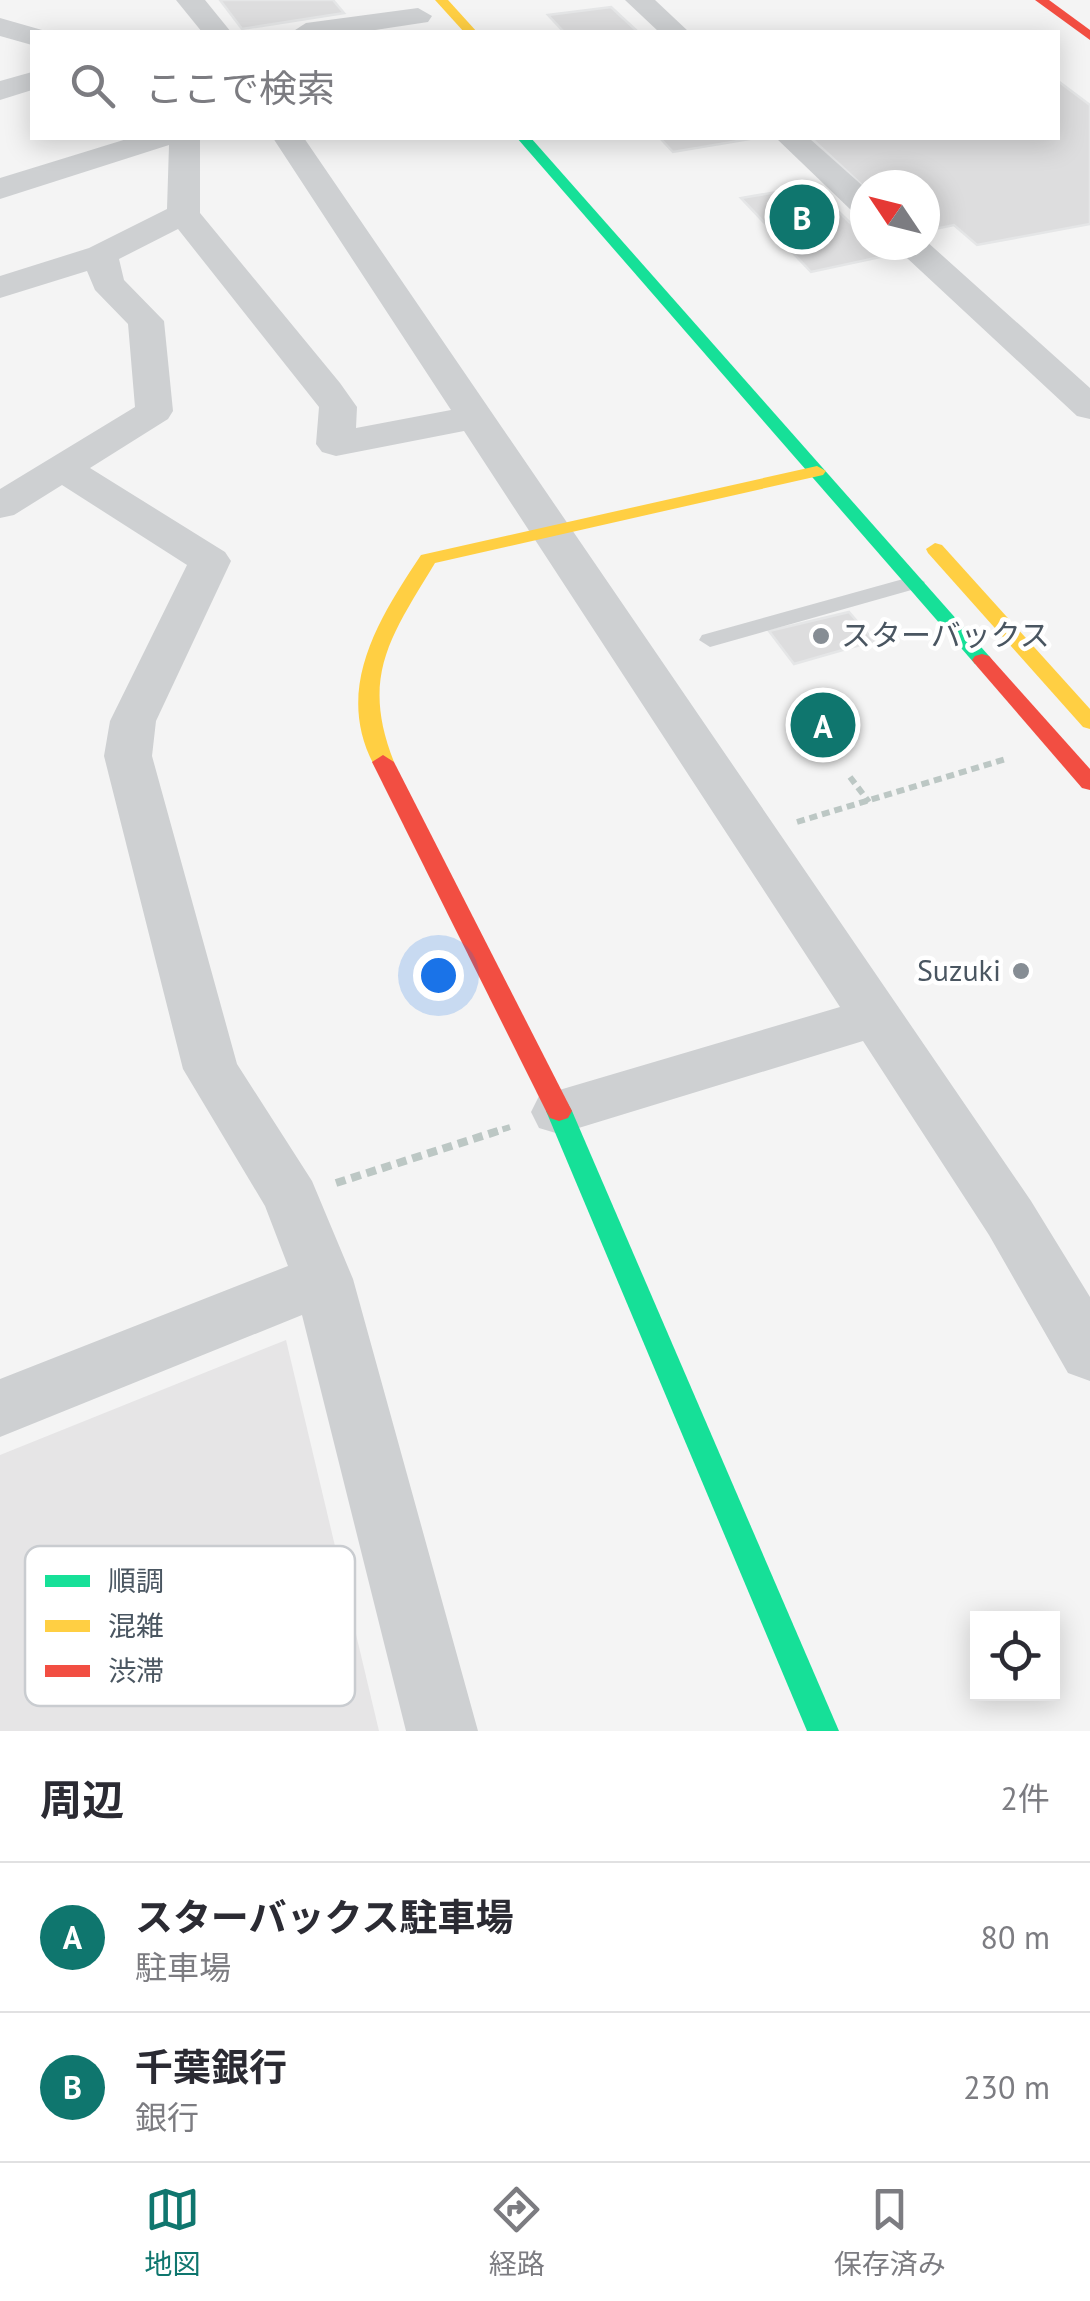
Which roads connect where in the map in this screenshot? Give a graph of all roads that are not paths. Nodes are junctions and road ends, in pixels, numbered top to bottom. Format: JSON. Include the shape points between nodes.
{"nodes":[{"id":1,"x":190,"y":0,"type":"edge"},
{"id":2,"x":639,"y":0,"type":"edge"},
{"id":3,"x":1040,"y":0,"type":"edge"},
{"id":4,"x":424,"y":12,"type":"edge"},
{"id":5,"x":4,"y":13,"type":"edge"},
{"id":6,"x":215,"y":30,"type":"edge"},
{"id":7,"x":318,"y":30,"type":"edge"},
{"id":8,"x":465,"y":30,"type":"edge"},
{"id":9,"x":673,"y":30,"type":"edge"},
{"id":10,"x":30,"y":34,"type":"edge"},
{"id":11,"x":1090,"y":36,"type":"edge"},
{"id":12,"x":30,"y":82,"type":"edge"},
{"id":13,"x":0,"y":90,"type":"edge"},
{"id":14,"x":154,"y":140,"type":"edge"},
{"id":15,"x":185,"y":140,"type":"edge"},
{"id":16,"x":290,"y":140,"type":"edge"},
{"id":17,"x":526,"y":140,"type":"edge"},
{"id":18,"x":793,"y":140,"type":"edge"},
{"id":19,"x":0,"y":188,"type":"edge"},
{"id":20,"x":850,"y":191,"type":"edge"},
{"id":21,"x":183,"y":214,"type":"junction"},
{"id":22,"x":101,"y":255,"type":"junction"},
{"id":23,"x":927,"y":260,"type":"edge"},
{"id":24,"x":0,"y":287,"type":"edge"},
{"id":25,"x":1090,"y":408,"type":"edge"},
{"id":26,"x":475,"y":417,"type":"junction"},
{"id":27,"x":60,"y":466,"type":"junction"},
{"id":28,"x":817,"y":471,"type":"junction"},
{"id":29,"x":0,"y":506,"type":"edge"},
{"id":30,"x":551,"y":530,"type":"junction"},
{"id":31,"x":919,"y":532,"type":"dead end"},
{"id":32,"x":914,"y":582,"type":"junction"},
{"id":33,"x":710,"y":640,"type":"dead end"},
{"id":34,"x":1090,"y":722,"type":"edge"},
{"id":35,"x":1090,"y":783,"type":"edge"},
{"id":36,"x":875,"y":1017,"type":"junction"},
{"id":37,"x":559,"y":1112,"type":"junction"},
{"id":38,"x":323,"y":1279,"type":"junction"},
{"id":39,"x":1090,"y":1353,"type":"edge"},
{"id":40,"x":0,"y":1408,"type":"edge"},
{"id":41,"x":442,"y":1731,"type":"edge"},
{"id":42,"x":823,"y":1731,"type":"edge"}],
"edges":[{"from":1,"to":6,"type":"street"},
{"from":2,"to":9,"type":"street"},
{"from":3,"to":11,"type":"street"},
{"from":4,"to":7,"type":"street"},
{"from":4,"to":8,"type":"street"},
{"from":5,"to":10,"type":"street"},
{"from":12,"to":13,"type":"street"},
{"from":14,"to":19,"type":"street"},
{"from":15,"to":21,"type":"street"},
{"from":16,"to":26,"type":"street"},
{"from":17,"to":28,"type":"street"},
{"from":18,"to":20,"type":"street"},
{"from":21,"to":22,"type":"street"},
{"from":21,"to":26,"type":"street","via":[[328,391],[338,407],[336,444]]},
{"from":22,"to":24,"type":"street"},
{"from":22,"to":27,"type":"street","via":[[107,283],[146,321],[154,411]]},
{"from":23,"to":25,"type":"street"},
{"from":26,"to":30,"type":"street"},
{"from":27,"to":29,"type":"street"},
{"from":27,"to":38,"type":"street","via":[[210,561],[134,722],[128,756],[211,1069],[290,1198]]},
{"from":28,"to":30,"type":"street"},
{"from":28,"to":32,"type":"street"},
{"from":30,"to":36,"type":"street"},
{"from":30,"to":37,"type":"street","via":[[428,559],[364,688],[378,752]]},
{"from":31,"to":34,"type":"street"},
{"from":32,"to":33,"type":"lane"},
{"from":32,"to":35,"type":"street"},
{"from":36,"to":37,"type":"street"},
{"from":36,"to":39,"type":"street","via":[[1010,1218]]},
{"from":37,"to":42,"type":"street"},
{"from":38,"to":40,"type":"street"},
{"from":38,"to":41,"type":"street"}]}
